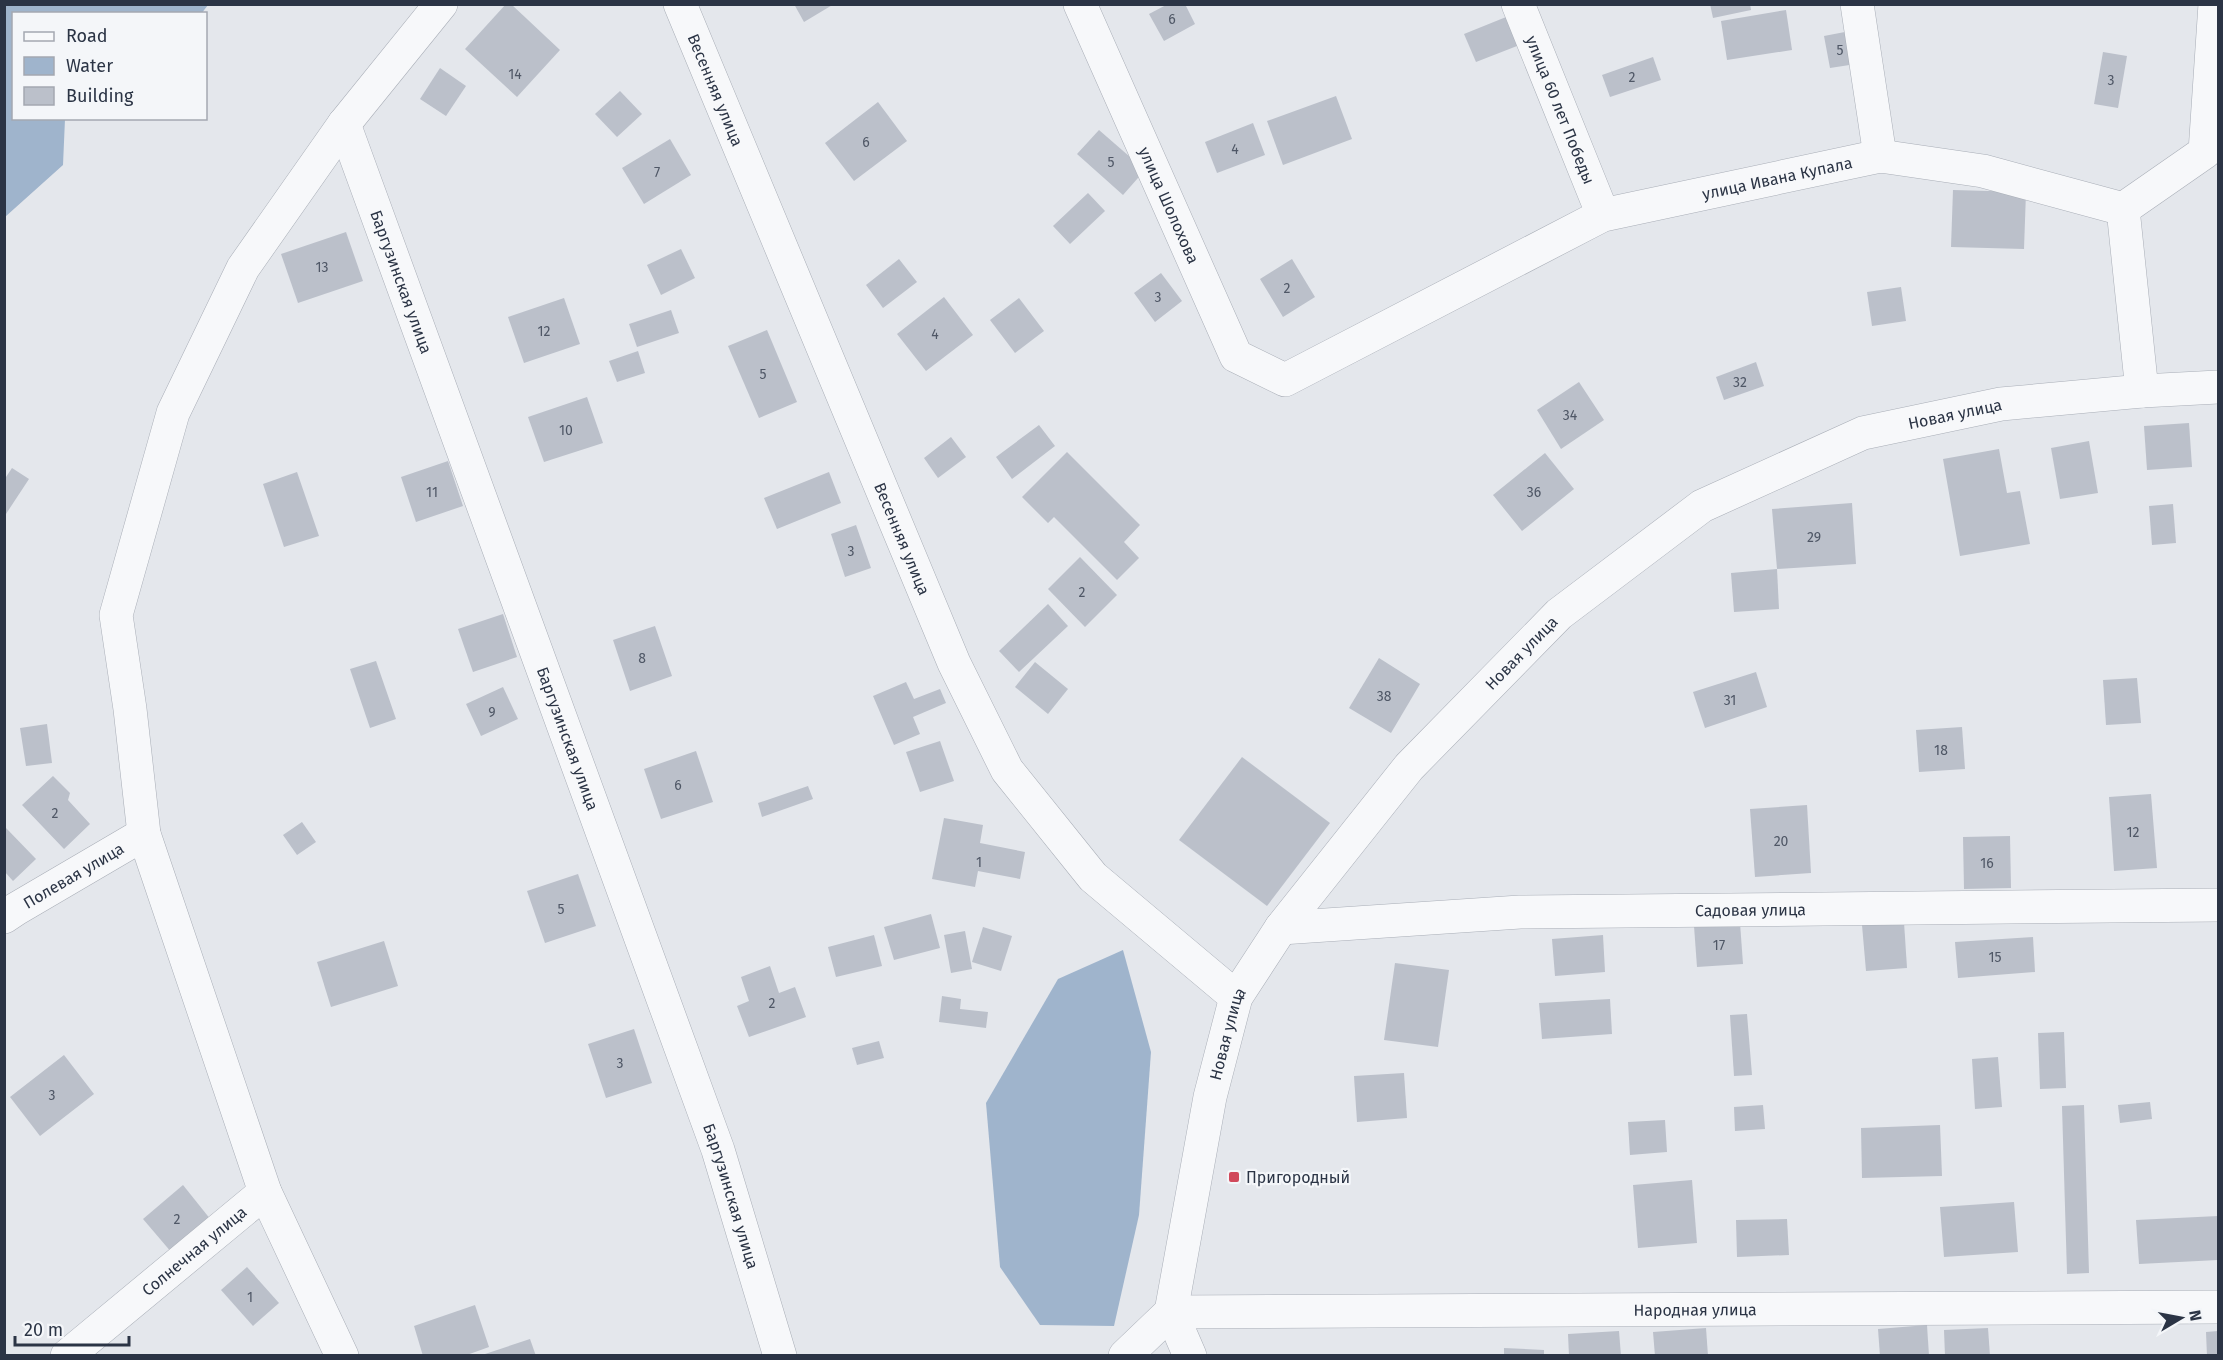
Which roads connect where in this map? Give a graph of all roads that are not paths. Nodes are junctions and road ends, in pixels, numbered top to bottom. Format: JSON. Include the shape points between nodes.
{"nodes":[{"id":1,"x":441,"y":4,"type":"edge"},
{"id":2,"x":680,"y":4,"type":"edge"},
{"id":3,"x":1080,"y":4,"type":"edge"},
{"id":4,"x":1518,"y":4,"type":"edge"},
{"id":5,"x":1857,"y":4,"type":"edge"},
{"id":6,"x":2215,"y":4,"type":"edge"},
{"id":7,"x":344,"y":124,"type":"junction"},
{"id":8,"x":2212,"y":152,"type":"edge"},
{"id":9,"x":1880,"y":156,"type":"junction"},
{"id":10,"x":2123,"y":209,"type":"junction"},
{"id":11,"x":1603,"y":214,"type":"junction"},
{"id":12,"x":1285,"y":380,"type":"joint"},
{"id":13,"x":2218,"y":387,"type":"edge"},
{"id":14,"x":2142,"y":391,"type":"junction"},
{"id":15,"x":144,"y":834,"type":"junction"},
{"id":16,"x":2218,"y":905,"type":"edge"},
{"id":17,"x":4,"y":917,"type":"edge"},
{"id":18,"x":1281,"y":928,"type":"junction"},
{"id":19,"x":1236,"y":997,"type":"junction"},
{"id":20,"x":265,"y":1192,"type":"junction"},
{"id":21,"x":2218,"y":1307,"type":"edge"},
{"id":22,"x":1171,"y":1312,"type":"junction"},
{"id":23,"x":67,"y":1356,"type":"edge"},
{"id":24,"x":342,"y":1356,"type":"edge"},
{"id":25,"x":780,"y":1356,"type":"edge"},
{"id":26,"x":1125,"y":1356,"type":"edge"},
{"id":27,"x":1190,"y":1356,"type":"edge"}],
"edges":[{"from":1,"to":7,"type":"street"},
{"from":2,"to":19,"type":"street","name":"Весенняя улица","via":[[954,663],[1007,770],[1093,877]]},
{"from":3,"to":12,"type":"street","name":"улица Шолохова","via":[[1236,356]]},
{"from":4,"to":11,"type":"street","name":"улица 60 лет Победы"},
{"from":5,"to":9,"type":"street"},
{"from":6,"to":8,"type":"street"},
{"from":7,"to":15,"type":"street","via":[[243,268],[173,413],[116,615]]},
{"from":7,"to":25,"type":"street","name":"Баргузинская улица","via":[[718,1149]]},
{"from":8,"to":10,"type":"street"},
{"from":9,"to":10,"type":"street","name":"улица Ивана Купала","via":[[1983,171]]},
{"from":9,"to":11,"type":"street","name":"улица Ивана Купала"},
{"from":10,"to":14,"type":"street"},
{"from":11,"to":12,"type":"street","name":"улица Ивана Купала"},
{"from":13,"to":14,"type":"street","name":"Новая улица"},
{"from":14,"to":18,"type":"street","name":"Новая улица","via":[[2001,404],[1863,433],[1702,506],[1559,614],[1409,767]]},
{"from":15,"to":17,"type":"street","name":"Полевая улица"},
{"from":15,"to":20,"type":"street"},
{"from":16,"to":18,"type":"street","name":"Садовая улица","via":[[1520,912]]},
{"from":18,"to":19,"type":"street","name":"Новая улица"},
{"from":19,"to":22,"type":"street","name":"Новая улица","via":[[1210,1097]]},
{"from":20,"to":23,"type":"street","name":"Солнечная улица"},
{"from":20,"to":24,"type":"street"},
{"from":21,"to":22,"type":"street","name":"Народная улица"},
{"from":22,"to":26,"type":"street"},
{"from":22,"to":27,"type":"street"}]}
